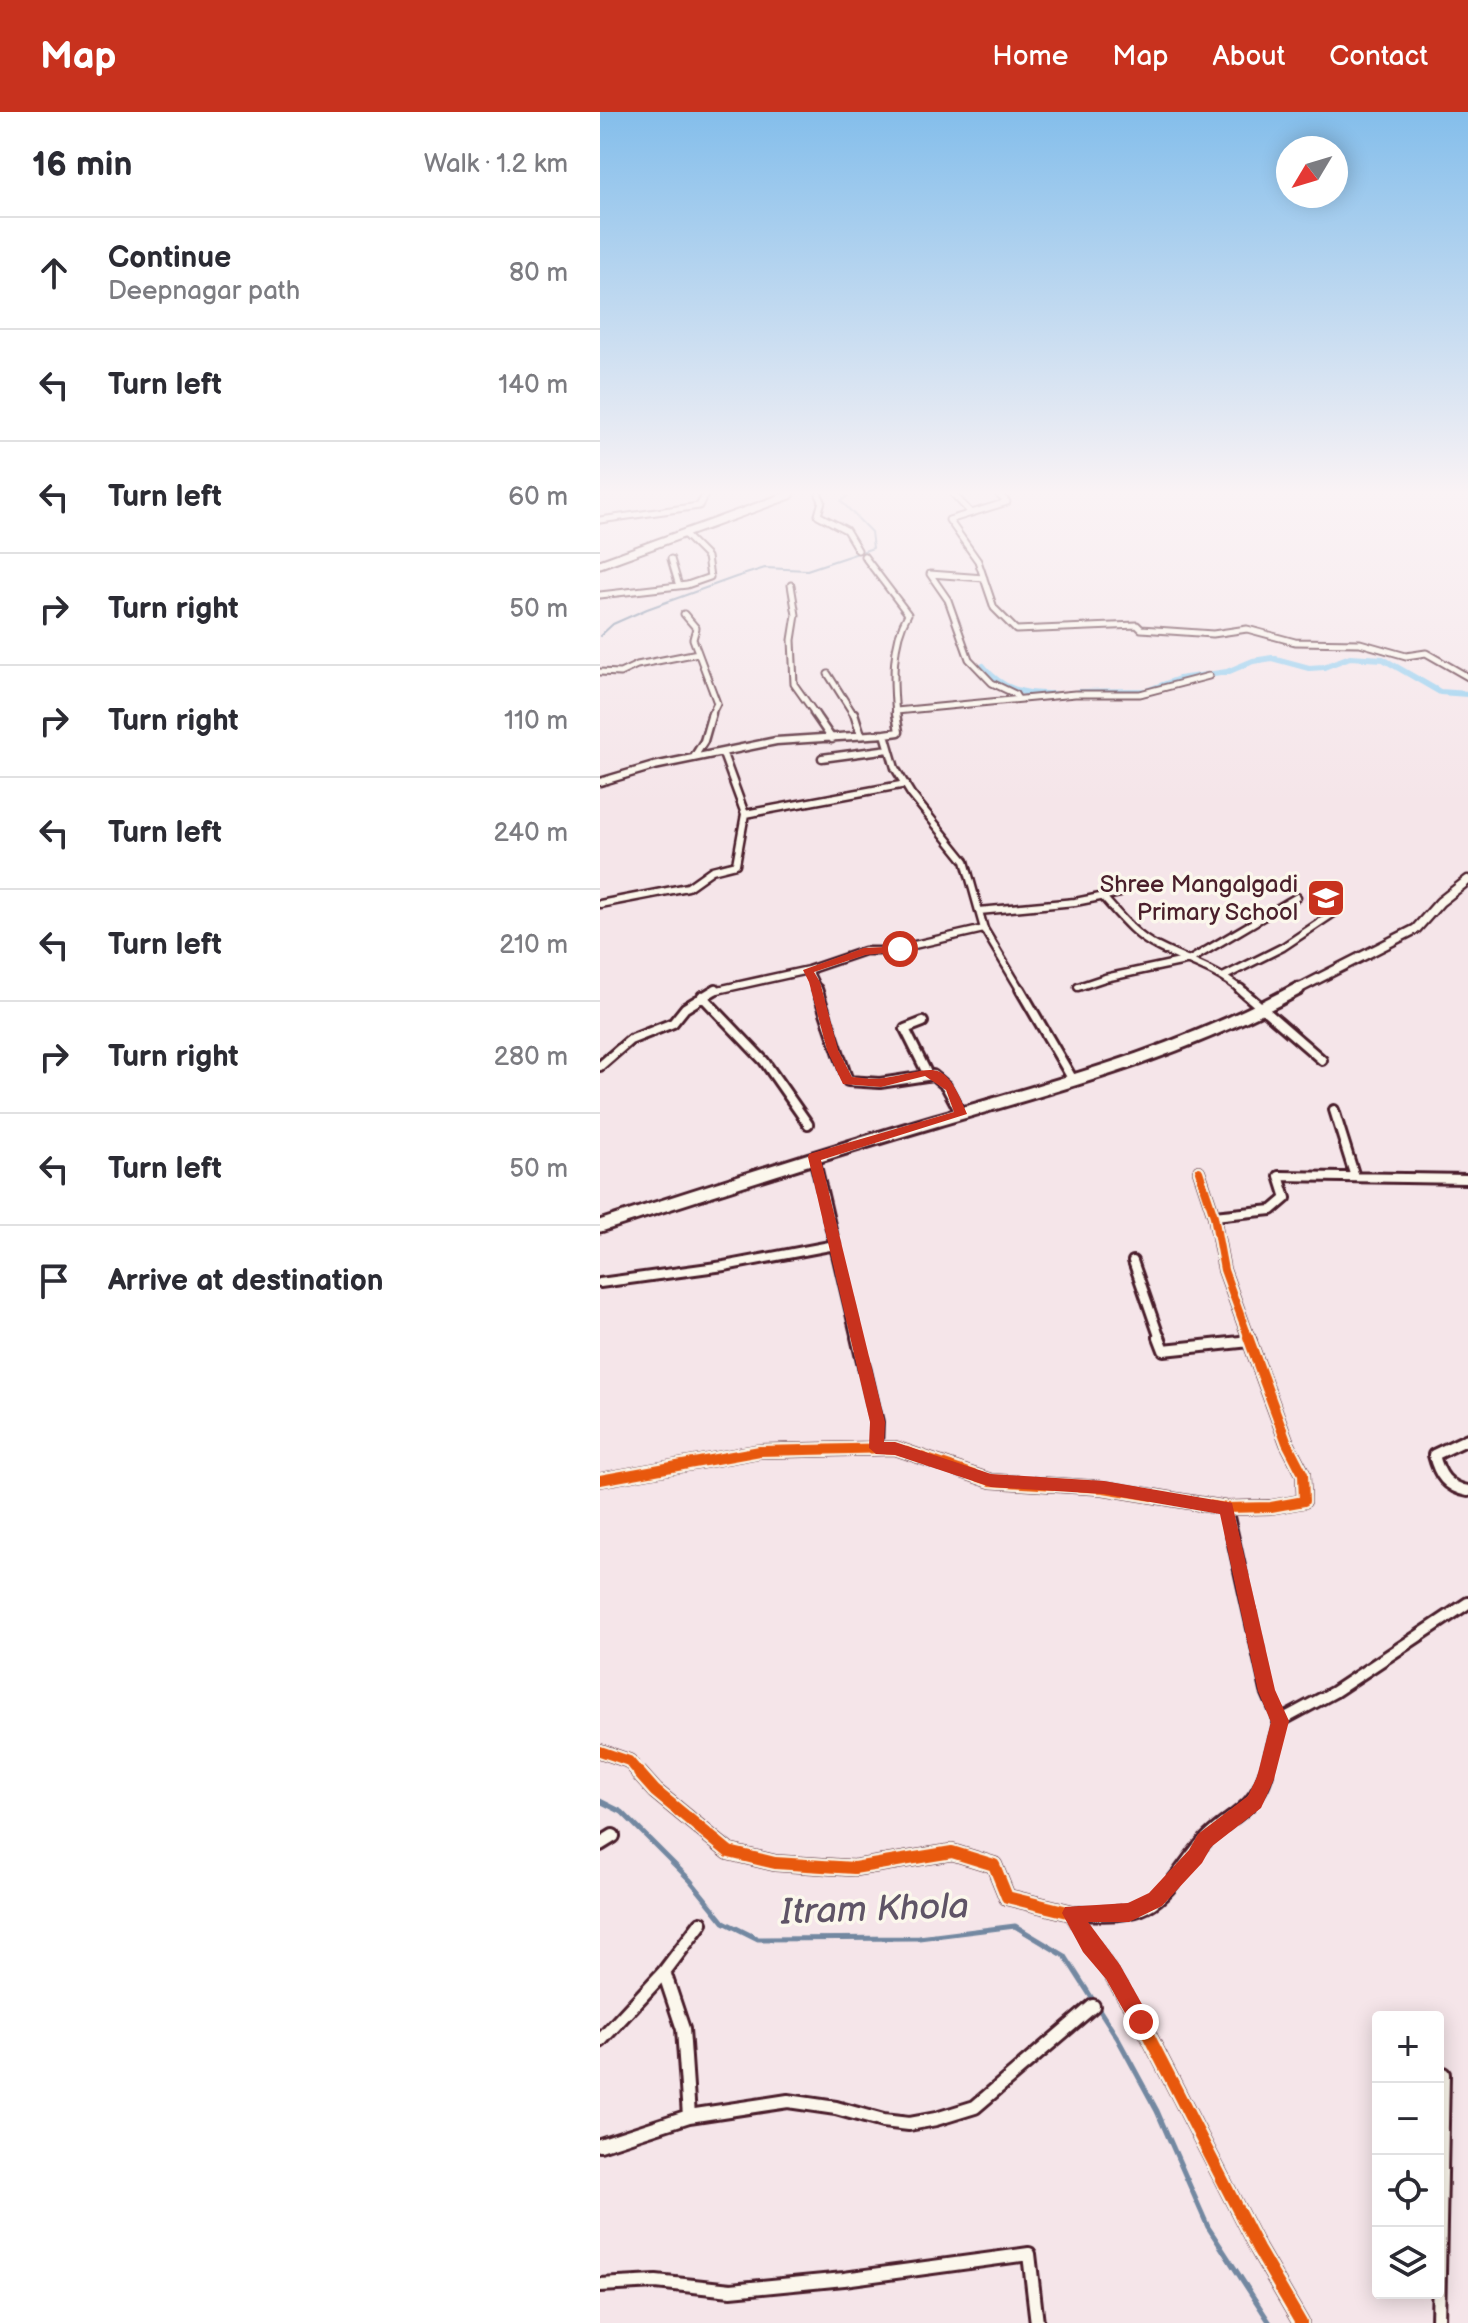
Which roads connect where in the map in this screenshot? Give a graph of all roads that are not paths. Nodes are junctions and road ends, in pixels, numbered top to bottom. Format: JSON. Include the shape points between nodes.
{"nodes":[{"id":1,"x":793,"y":598,"type":"edge"},
{"id":2,"x":896,"y":598,"type":"edge"},
{"id":3,"x":947,"y":598,"type":"edge"},
{"id":4,"x":991,"y":598,"type":"edge"},
{"id":5,"x":684,"y":614,"type":"dead end"},
{"id":6,"x":698,"y":653,"type":"junction"},
{"id":7,"x":600,"y":672,"type":"edge"},
{"id":8,"x":828,"y":674,"type":"dead end"},
{"id":9,"x":1209,"y":676,"type":"dead end"},
{"id":10,"x":1468,"y":677,"type":"edge"},
{"id":11,"x":1018,"y":699,"type":"junction"},
{"id":12,"x":896,"y":711,"type":"junction"},
{"id":13,"x":885,"y":734,"type":"junction"},
{"id":14,"x":861,"y":735,"type":"junction"},
{"id":15,"x":832,"y":739,"type":"junction"},
{"id":16,"x":889,"y":749,"type":"junction"},
{"id":17,"x":723,"y":754,"type":"junction"},
{"id":18,"x":694,"y":757,"type":"junction"},
{"id":19,"x":822,"y":758,"type":"dead end"},
{"id":20,"x":600,"y":782,"type":"edge"},
{"id":21,"x":906,"y":784,"type":"junction"},
{"id":22,"x":745,"y":814,"type":"junction"},
{"id":23,"x":1468,"y":880,"type":"edge"},
{"id":24,"x":1120,"y":893,"type":"dead end"},
{"id":25,"x":1102,"y":896,"type":"junction"},
{"id":26,"x":1297,"y":897,"type":"dead end"},
{"id":27,"x":600,"y":904,"type":"edge"},
{"id":28,"x":979,"y":911,"type":"junction"},
{"id":29,"x":1337,"y":911,"type":"dead end"},
{"id":30,"x":984,"y":929,"type":"junction"},
{"id":31,"x":1190,"y":960,"type":"junction"},
{"id":32,"x":808,"y":970,"type":"junction"},
{"id":33,"x":1223,"y":977,"type":"junction"},
{"id":34,"x":1078,"y":987,"type":"dead end"},
{"id":35,"x":702,"y":996,"type":"junction"},
{"id":36,"x":1264,"y":1008,"type":"junction"},
{"id":37,"x":923,"y":1022,"type":"dead end"},
{"id":38,"x":1322,"y":1060,"type":"dead end"},
{"id":39,"x":600,"y":1066,"type":"edge"},
{"id":40,"x":926,"y":1071,"type":"junction"},
{"id":41,"x":1073,"y":1080,"type":"junction"},
{"id":42,"x":1334,"y":1110,"type":"dead end"},
{"id":43,"x":961,"y":1114,"type":"junction"},
{"id":44,"x":808,"y":1124,"type":"dead end"},
{"id":45,"x":814,"y":1157,"type":"junction"},
{"id":46,"x":1199,"y":1171,"type":"dead end"},
{"id":47,"x":1355,"y":1177,"type":"junction"},
{"id":48,"x":1468,"y":1179,"type":"edge"},
{"id":49,"x":1214,"y":1216,"type":"junction"},
{"id":50,"x":600,"y":1226,"type":"edge"},
{"id":51,"x":835,"y":1245,"type":"junction"},
{"id":52,"x":1133,"y":1261,"type":"dead end"},
{"id":53,"x":600,"y":1283,"type":"edge"},
{"id":54,"x":1250,"y":1341,"type":"junction"},
{"id":55,"x":1468,"y":1439,"type":"edge"},
{"id":56,"x":876,"y":1448,"type":"junction"},
{"id":57,"x":600,"y":1480,"type":"edge"},
{"id":58,"x":1468,"y":1491,"type":"edge"},
{"id":59,"x":1226,"y":1508,"type":"junction"},
{"id":60,"x":1468,"y":1603,"type":"edge"},
{"id":61,"x":1280,"y":1721,"type":"junction"},
{"id":62,"x":600,"y":1751,"type":"edge"},
{"id":63,"x":613,"y":1836,"type":"dead end"},
{"id":64,"x":600,"y":1844,"type":"edge"},
{"id":65,"x":1072,"y":1913,"type":"junction"},
{"id":66,"x":701,"y":1923,"type":"dead end"},
{"id":67,"x":664,"y":1972,"type":"junction"},
{"id":68,"x":1093,"y":2006,"type":"dead end"},
{"id":69,"x":600,"y":2041,"type":"edge"},
{"id":70,"x":1443,"y":2083,"type":"edge"},
{"id":71,"x":689,"y":2116,"type":"junction"},
{"id":72,"x":600,"y":2145,"type":"edge"},
{"id":73,"x":600,"y":2285,"type":"edge"},
{"id":74,"x":1037,"y":2323,"type":"edge"},
{"id":75,"x":1301,"y":2323,"type":"edge"},
{"id":76,"x":1438,"y":2323,"type":"edge"}],
"edges":[{"from":1,"to":15,"type":"street","via":[[794,684]]},
{"from":2,"to":12,"type":"street","via":[[908,614],[897,634]]},
{"from":3,"to":11,"type":"street","via":[[969,659],[992,683]]},
{"from":4,"to":10,"type":"street","via":[[1016,630],[1137,625],[1213,634],[1247,629],[1295,642],[1360,643],[1406,656],[1426,653]]},
{"from":5,"to":6,"type":"street","via":[[696,628]]},
{"from":6,"to":7,"type":"street","via":[[620,673]]},
{"from":6,"to":18,"type":"street","via":[[717,703],[710,712],[705,744]]},
{"from":8,"to":14,"type":"street","via":[[852,708]]},
{"from":9,"to":11,"type":"street","via":[[1148,693]]},
{"from":11,"to":12,"type":"street"},
{"from":12,"to":13,"type":"street","via":[[899,732]]},
{"from":13,"to":14,"type":"street"},
{"from":13,"to":16,"type":"street"},
{"from":14,"to":15,"type":"street"},
{"from":15,"to":17,"type":"street","via":[[776,741]]},
{"from":16,"to":19,"type":"street"},
{"from":16,"to":21,"type":"street"},
{"from":17,"to":18,"type":"street"},
{"from":17,"to":22,"type":"street"},
{"from":18,"to":20,"type":"street"},
{"from":21,"to":22,"type":"street"},
{"from":21,"to":28,"type":"street","via":[[965,861]]},
{"from":22,"to":27,"type":"street","via":[[736,864],[712,870],[688,887]]},
{"from":23,"to":36,"type":"street","via":[[1416,929]]},
{"from":24,"to":25,"type":"street"},
{"from":25,"to":28,"type":"street"},
{"from":25,"to":31,"type":"street","via":[[1138,935]]},
{"from":26,"to":31,"type":"street"},
{"from":28,"to":30,"type":"street"},
{"from":29,"to":33,"type":"street","via":[[1283,947]]},
{"from":30,"to":32,"type":"street","via":[[888,951],[864,951]]},
{"from":30,"to":41,"type":"street"},
{"from":31,"to":33,"type":"street"},
{"from":31,"to":34,"type":"street"},
{"from":32,"to":35,"type":"street","via":[[734,984]]},
{"from":32,"to":40,"type":"street","via":[[848,1081],[881,1083]]},
{"from":33,"to":36,"type":"street"},
{"from":35,"to":39,"type":"street","via":[[673,1023],[630,1040]]},
{"from":35,"to":44,"type":"street","via":[[774,1074]]},
{"from":36,"to":38,"type":"street"},
{"from":36,"to":41,"type":"street","via":[[1133,1063]]},
{"from":37,"to":40,"type":"street","via":[[905,1029]]},
{"from":40,"to":43,"type":"street","via":[[951,1088]]},
{"from":41,"to":43,"type":"street"},
{"from":42,"to":47,"type":"street"},
{"from":43,"to":45,"type":"street"},
{"from":45,"to":50,"type":"street"},
{"from":45,"to":51,"type":"street"},
{"from":46,"to":49,"type":"street"},
{"from":47,"to":48,"type":"street"},
{"from":47,"to":49,"type":"street","via":[[1279,1176],[1286,1198],[1272,1210]]},
{"from":49,"to":54,"type":"street","via":[[1224,1270]]},
{"from":51,"to":53,"type":"street"},
{"from":51,"to":56,"type":"street","via":[[877,1422]]},
{"from":52,"to":54,"type":"street","via":[[1164,1350]]},
{"from":54,"to":59,"type":"street","via":[[1303,1474],[1304,1501]]},
{"from":55,"to":58,"type":"street","via":[[1434,1455],[1438,1473],[1455,1490]]},
{"from":56,"to":57,"type":"street","via":[[760,1451]]},
{"from":56,"to":59,"type":"street","via":[[895,1448],[991,1481],[1104,1488]]},
{"from":59,"to":61,"type":"street","via":[[1267,1691]]},
{"from":60,"to":61,"type":"street","via":[[1334,1692]]},
{"from":61,"to":65,"type":"street","via":[[1266,1779],[1254,1802],[1205,1840],[1155,1899],[1129,1912]]},
{"from":62,"to":65,"type":"street","via":[[629,1761],[655,1791],[729,1852],[775,1863],[854,1868],[952,1852],[994,1865],[1007,1897]]},
{"from":63,"to":64,"type":"street"},
{"from":65,"to":75,"type":"street","via":[[1141,2022],[1265,2267]]},
{"from":66,"to":67,"type":"street"},
{"from":67,"to":69,"type":"street"},
{"from":67,"to":71,"type":"street","via":[[683,2029]]},
{"from":68,"to":71,"type":"street","via":[[975,2107],[936,2119],[883,2121],[788,2101]]},
{"from":70,"to":76,"type":"street"},
{"from":71,"to":72,"type":"street"},
{"from":73,"to":74,"type":"street","via":[[656,2282],[731,2290],[1029,2254]]}]}
